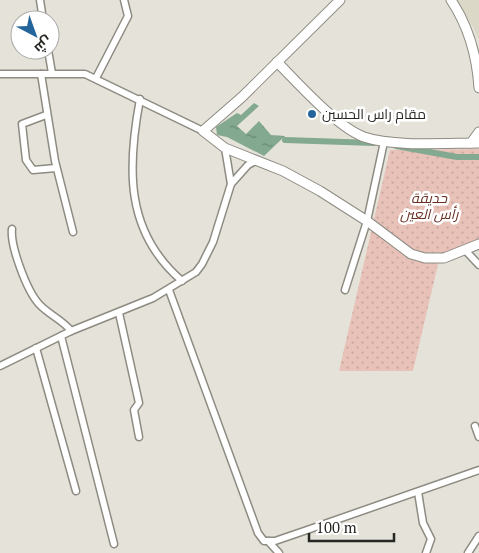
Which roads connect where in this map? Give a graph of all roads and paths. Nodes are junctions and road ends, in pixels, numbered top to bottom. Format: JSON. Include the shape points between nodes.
{"nodes":[{"id":1,"x":124,"y":0,"type":"edge"},
{"id":2,"x":340,"y":0,"type":"edge"},
{"id":3,"x":451,"y":0,"type":"edge"},
{"id":4,"x":50,"y":60,"type":"edge"},
{"id":5,"x":277,"y":62,"type":"junction"},
{"id":6,"x":478,"y":72,"type":"edge"},
{"id":7,"x":52,"y":73,"type":"junction"},
{"id":8,"x":0,"y":74,"type":"edge"},
{"id":9,"x":41,"y":74,"type":"junction"},
{"id":10,"x":96,"y":78,"type":"junction"},
{"id":11,"x":479,"y":88,"type":"edge"},
{"id":12,"x":140,"y":99,"type":"junction"},
{"id":13,"x":46,"y":115,"type":"junction"},
{"id":14,"x":203,"y":131,"type":"junction"},
{"id":15,"x":479,"y":132,"type":"edge"},
{"id":16,"x":384,"y":142,"type":"junction"},
{"id":17,"x":475,"y":143,"type":"edge"},
{"id":18,"x":225,"y":148,"type":"junction"},
{"id":19,"x":257,"y":160,"type":"junction"},
{"id":20,"x":56,"y":168,"type":"junction"},
{"id":21,"x":231,"y":184,"type":"junction"},
{"id":22,"x":368,"y":216,"type":"junction"},
{"id":23,"x":12,"y":229,"type":"dead end"},
{"id":24,"x":73,"y":232,"type":"dead end"},
{"id":25,"x":479,"y":244,"type":"edge"},
{"id":26,"x":465,"y":250,"type":"junction"},
{"id":27,"x":479,"y":265,"type":"edge"},
{"id":28,"x":182,"y":281,"type":"junction"},
{"id":29,"x":169,"y":290,"type":"junction"},
{"id":30,"x":345,"y":290,"type":"dead end"},
{"id":31,"x":119,"y":313,"type":"junction"},
{"id":32,"x":71,"y":332,"type":"junction"},
{"id":33,"x":62,"y":336,"type":"junction"},
{"id":34,"x":36,"y":348,"type":"junction"},
{"id":35,"x":0,"y":366,"type":"edge"},
{"id":36,"x":475,"y":426,"type":"dead end"},
{"id":37,"x":139,"y":437,"type":"dead end"},
{"id":38,"x":479,"y":437,"type":"edge"},
{"id":39,"x":479,"y":470,"type":"edge"},
{"id":40,"x":76,"y":491,"type":"dead end"},
{"id":41,"x":418,"y":492,"type":"junction"},
{"id":42,"x":479,"y":536,"type":"edge"},
{"id":43,"x":268,"y":541,"type":"junction"},
{"id":44,"x":114,"y":544,"type":"dead end"},
{"id":45,"x":280,"y":553,"type":"edge"},
{"id":46,"x":426,"y":553,"type":"edge"},
{"id":47,"x":468,"y":553,"type":"edge"}],
"edges":[{"from":1,"to":10,"type":"street","via":[[128,16]]},
{"from":2,"to":5,"type":"street"},
{"from":3,"to":6,"type":"street","via":[[468,31]]},
{"from":4,"to":7,"type":"street"},
{"from":5,"to":14,"type":"street"},
{"from":5,"to":16,"type":"street","via":[[351,130]]},
{"from":6,"to":11,"type":"street"},
{"from":7,"to":9,"type":"street"},
{"from":7,"to":10,"type":"street","via":[[73,72]]},
{"from":8,"to":9,"type":"street"},
{"from":9,"to":13,"type":"street"},
{"from":10,"to":12,"type":"street"},
{"from":12,"to":14,"type":"street"},
{"from":12,"to":28,"type":"street","via":[[132,145],[136,205],[151,247],[163,265]]},
{"from":13,"to":20,"type":"street"},
{"from":13,"to":20,"type":"street","via":[[24,122],[21,126],[22,141],[30,168]]},
{"from":14,"to":18,"type":"street"},
{"from":15,"to":17,"type":"street"},
{"from":16,"to":17,"type":"street"},
{"from":16,"to":22,"type":"street"},
{"from":18,"to":19,"type":"street"},
{"from":18,"to":21,"type":"street"},
{"from":19,"to":21,"type":"street"},
{"from":19,"to":22,"type":"street"},
{"from":20,"to":24,"type":"street"},
{"from":21,"to":28,"type":"street","via":[[207,256],[196,272]]},
{"from":22,"to":26,"type":"street","via":[[404,250],[418,257],[444,258]]},
{"from":22,"to":30,"type":"street"},
{"from":23,"to":32,"type":"street","via":[[14,251],[38,302]]},
{"from":25,"to":26,"type":"street"},
{"from":26,"to":27,"type":"street"},
{"from":28,"to":29,"type":"street"},
{"from":29,"to":31,"type":"street"},
{"from":29,"to":43,"type":"street","via":[[236,479],[258,533]]},
{"from":31,"to":32,"type":"street"},
{"from":31,"to":37,"type":"street","via":[[140,403],[134,410]]},
{"from":32,"to":33,"type":"street"},
{"from":33,"to":34,"type":"street"},
{"from":33,"to":44,"type":"street"},
{"from":34,"to":35,"type":"street"},
{"from":34,"to":40,"type":"street"},
{"from":36,"to":38,"type":"street"},
{"from":39,"to":41,"type":"street"},
{"from":41,"to":43,"type":"street"},
{"from":41,"to":46,"type":"street","via":[[423,523],[431,539]]},
{"from":42,"to":47,"type":"street"},
{"from":43,"to":45,"type":"street"}]}
